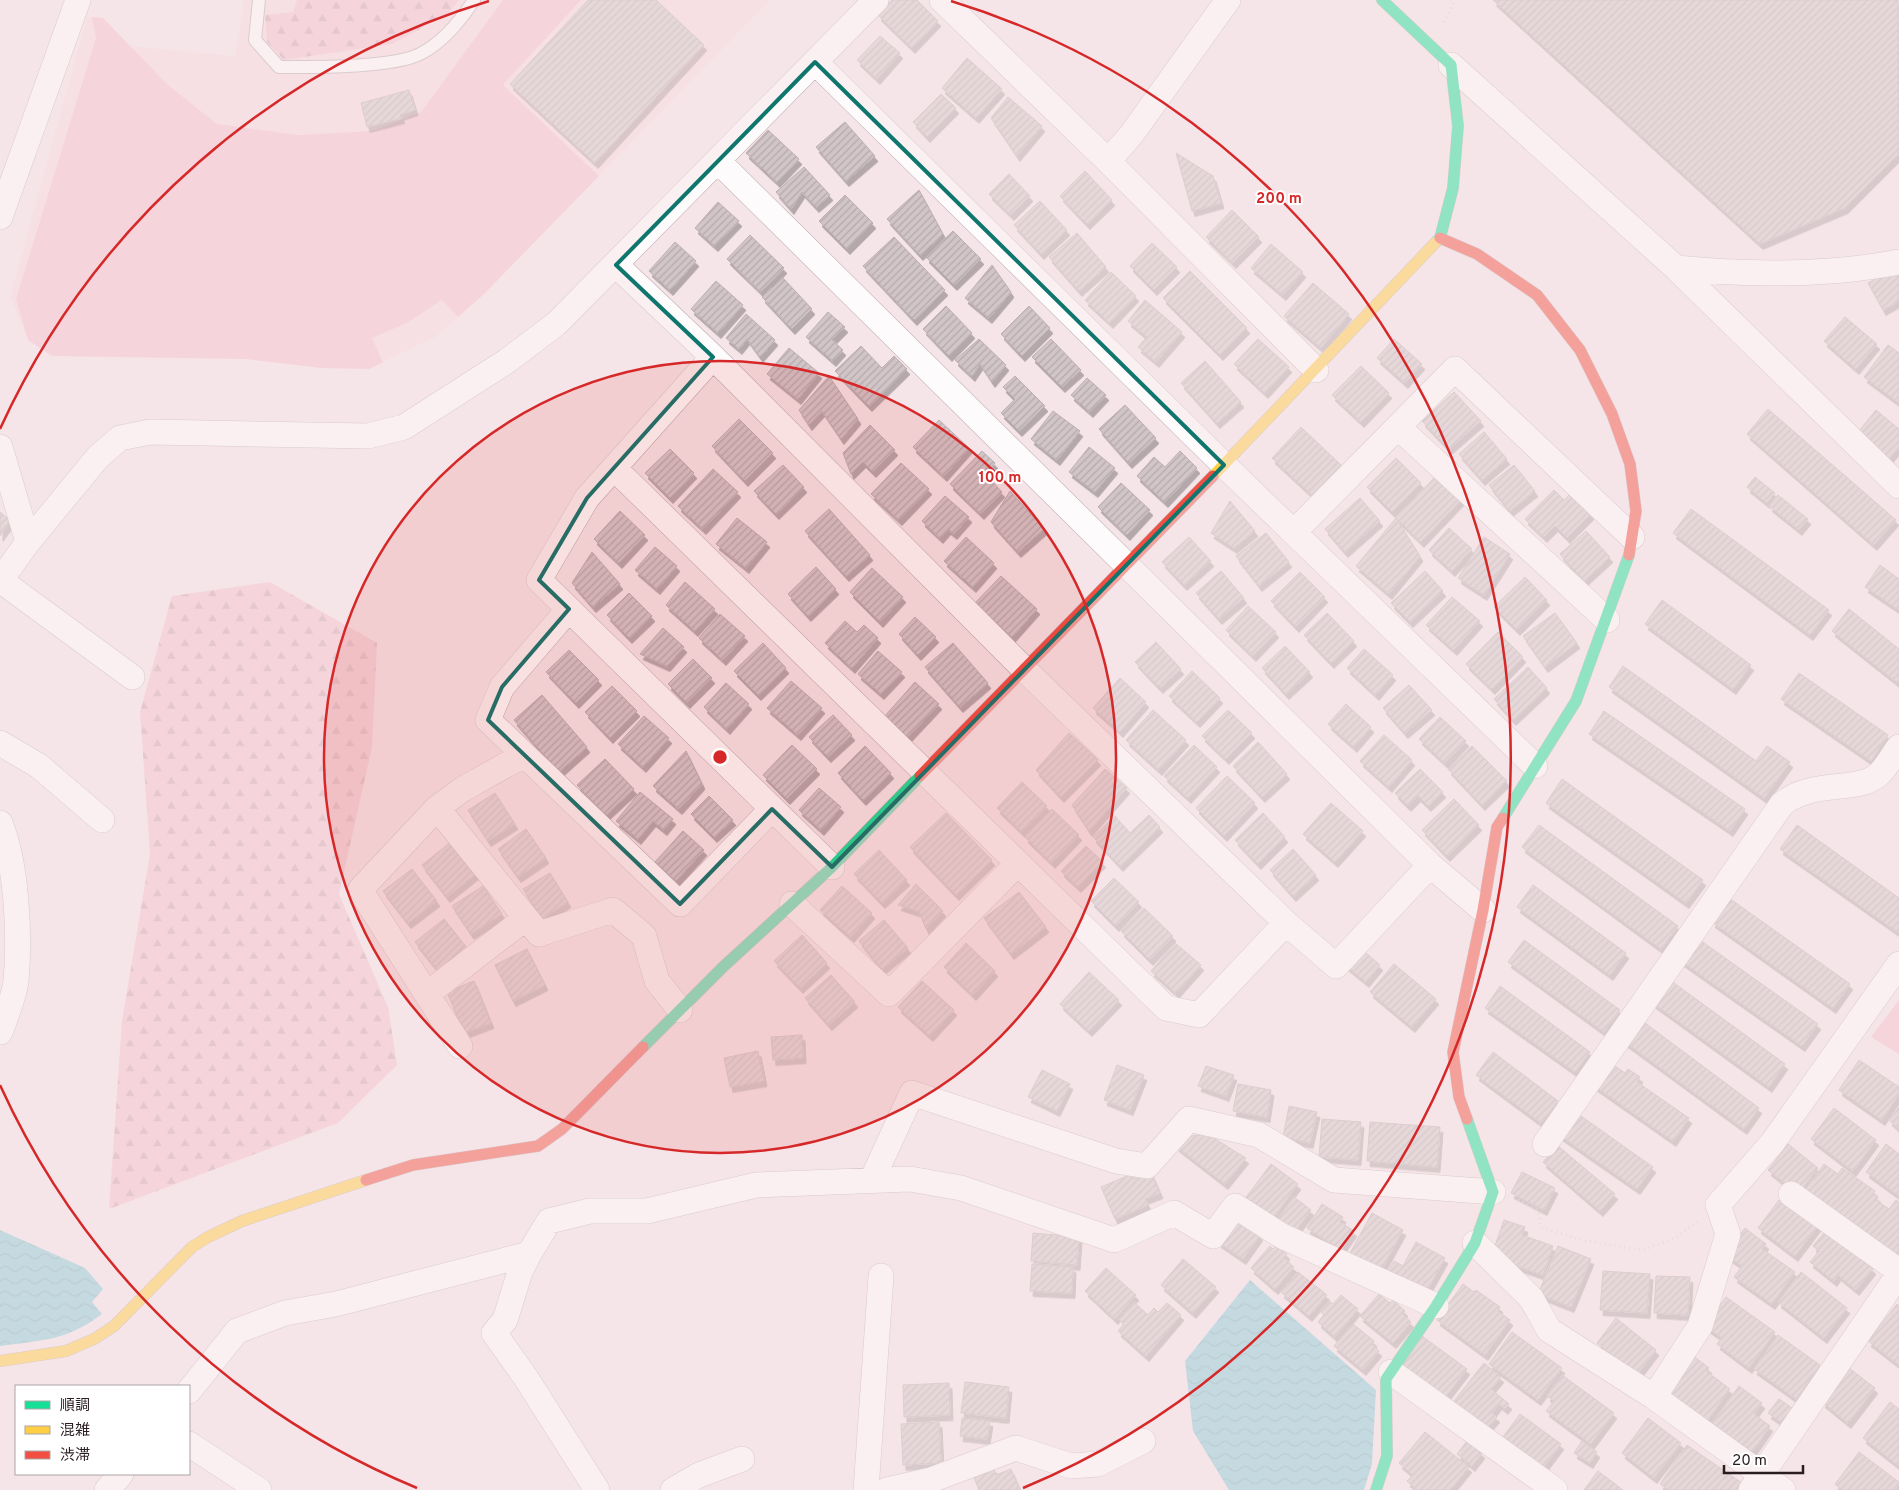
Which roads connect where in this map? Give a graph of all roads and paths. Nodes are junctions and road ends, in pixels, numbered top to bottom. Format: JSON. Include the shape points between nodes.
{"nodes":[{"id":1,"x":78,"y":0,"type":"edge"},
{"id":2,"x":259,"y":0,"type":"edge"},
{"id":3,"x":474,"y":0,"type":"edge"},
{"id":4,"x":876,"y":0,"type":"edge"},
{"id":5,"x":942,"y":0,"type":"edge"},
{"id":6,"x":1228,"y":0,"type":"edge"},
{"id":7,"x":1382,"y":0,"type":"edge"},
{"id":8,"x":816,"y":62,"type":"junction"},
{"id":9,"x":1451,"y":66,"type":"junction"},
{"id":10,"x":718,"y":161,"type":"junction"},
{"id":11,"x":1108,"y":161,"type":"junction"},
{"id":12,"x":0,"y":217,"type":"edge"},
{"id":13,"x":1440,"y":238,"type":"junction"},
{"id":14,"x":1899,"y":262,"type":"edge"},
{"id":15,"x":616,"y":265,"type":"junction"},
{"id":16,"x":1676,"y":268,"type":"junction"},
{"id":17,"x":713,"y":357,"type":"junction"},
{"id":18,"x":1316,"y":370,"type":"junction"},
{"id":19,"x":1398,"y":427,"type":"junction"},
{"id":20,"x":0,"y":447,"type":"edge"},
{"id":21,"x":1224,"y":465,"type":"junction"},
{"id":22,"x":614,"y":468,"type":"junction"},
{"id":23,"x":1899,"y":486,"type":"edge"},
{"id":24,"x":1294,"y":532,"type":"junction"},
{"id":25,"x":1632,"y":537,"type":"junction"},
{"id":26,"x":28,"y":542,"type":"junction"},
{"id":27,"x":1126,"y":565,"type":"junction"},
{"id":28,"x":0,"y":580,"type":"edge"},
{"id":29,"x":569,"y":610,"type":"junction"},
{"id":30,"x":1607,"y":620,"type":"junction"},
{"id":31,"x":1024,"y":668,"type":"junction"},
{"id":32,"x":132,"y":677,"type":"dead end"},
{"id":33,"x":0,"y":743,"type":"edge"},
{"id":34,"x":1899,"y":747,"type":"edge"},
{"id":35,"x":524,"y":755,"type":"junction"},
{"id":36,"x":1535,"y":766,"type":"junction"},
{"id":37,"x":923,"y":771,"type":"junction"},
{"id":38,"x":437,"y":808,"type":"junction"},
{"id":39,"x":772,"y":809,"type":"junction"},
{"id":40,"x":102,"y":820,"type":"dead end"},
{"id":41,"x":0,"y":823,"type":"edge"},
{"id":42,"x":1018,"y":863,"type":"junction"},
{"id":43,"x":1430,"y":865,"type":"junction"},
{"id":44,"x":832,"y":867,"type":"junction"},
{"id":45,"x":792,"y":904,"type":"junction"},
{"id":46,"x":1483,"y":910,"type":"junction"},
{"id":47,"x":526,"y":918,"type":"junction"},
{"id":48,"x":1286,"y":923,"type":"junction"},
{"id":49,"x":1899,"y":964,"type":"edge"},
{"id":50,"x":426,"y":994,"type":"junction"},
{"id":51,"x":680,"y":1010,"type":"junction"},
{"id":52,"x":0,"y":1032,"type":"edge"},
{"id":53,"x":460,"y":1046,"type":"dead end"},
{"id":54,"x":1545,"y":1144,"type":"dead end"},
{"id":55,"x":872,"y":1180,"type":"junction"},
{"id":56,"x":1492,"y":1192,"type":"junction"},
{"id":57,"x":1791,"y":1194,"type":"dead end"},
{"id":58,"x":1718,"y":1205,"type":"junction"},
{"id":59,"x":1474,"y":1244,"type":"junction"},
{"id":60,"x":529,"y":1254,"type":"junction"},
{"id":61,"x":1899,"y":1273,"type":"edge"},
{"id":62,"x":881,"y":1276,"type":"dead end"},
{"id":63,"x":1436,"y":1306,"type":"junction"},
{"id":64,"x":0,"y":1361,"type":"edge"},
{"id":65,"x":1391,"y":1372,"type":"junction"},
{"id":66,"x":190,"y":1390,"type":"edge"},
{"id":67,"x":1654,"y":1397,"type":"junction"},
{"id":68,"x":1143,"y":1441,"type":"dead end"},
{"id":69,"x":190,"y":1445,"type":"edge"},
{"id":70,"x":742,"y":1459,"type":"dead end"},
{"id":71,"x":119,"y":1475,"type":"edge"},
{"id":72,"x":1756,"y":1482,"type":"edge"},
{"id":73,"x":107,"y":1490,"type":"edge"},
{"id":74,"x":259,"y":1490,"type":"edge"},
{"id":75,"x":598,"y":1490,"type":"edge"},
{"id":76,"x":673,"y":1490,"type":"edge"},
{"id":77,"x":866,"y":1490,"type":"edge"},
{"id":78,"x":888,"y":1490,"type":"edge"},
{"id":79,"x":1376,"y":1490,"type":"edge"},
{"id":80,"x":1555,"y":1490,"type":"edge"},
{"id":81,"x":1784,"y":1490,"type":"edge"}],
"edges":[{"from":1,"to":12,"type":"street"},
{"from":2,"to":3,"type":"lane","via":[[256,40],[279,67],[396,61],[420,54],[447,34]]},
{"from":4,"to":8,"type":"street"},
{"from":5,"to":11,"type":"street"},
{"from":6,"to":11,"type":"street","via":[[1131,135]]},
{"from":7,"to":9,"type":"street"},
{"from":8,"to":10,"type":"street"},
{"from":8,"to":21,"type":"street"},
{"from":9,"to":13,"type":"street","via":[[1458,126],[1453,188]]},
{"from":9,"to":16,"type":"street"},
{"from":10,"to":15,"type":"street"},
{"from":10,"to":27,"type":"street"},
{"from":11,"to":18,"type":"street"},
{"from":13,"to":18,"type":"street"},
{"from":13,"to":25,"type":"street","via":[[1477,254],[1537,295],[1580,350],[1612,414],[1630,464],[1636,511]]},
{"from":14,"to":16,"type":"street","via":[[1793,273]]},
{"from":15,"to":17,"type":"street"},
{"from":15,"to":26,"type":"street","via":[[556,324],[507,361],[404,427],[368,436],[150,432],[120,438],[98,457]]},
{"from":16,"to":23,"type":"street"},
{"from":17,"to":22,"type":"street"},
{"from":17,"to":31,"type":"street"},
{"from":18,"to":21,"type":"street"},
{"from":19,"to":24,"type":"street"},
{"from":19,"to":25,"type":"street","via":[[1455,369]]},
{"from":19,"to":30,"type":"street"},
{"from":20,"to":26,"type":"street"},
{"from":21,"to":24,"type":"street"},
{"from":21,"to":27,"type":"street"},
{"from":22,"to":29,"type":"street","via":[[587,498],[539,580]]},
{"from":22,"to":37,"type":"street"},
{"from":24,"to":36,"type":"street"},
{"from":25,"to":30,"type":"street"},
{"from":26,"to":28,"type":"street"},
{"from":27,"to":31,"type":"street"},
{"from":27,"to":43,"type":"street"},
{"from":28,"to":32,"type":"street"},
{"from":29,"to":35,"type":"street","via":[[502,687],[488,720]]},
{"from":29,"to":39,"type":"street"},
{"from":30,"to":36,"type":"street","via":[[1576,701]]},
{"from":31,"to":37,"type":"street"},
{"from":31,"to":48,"type":"street"},
{"from":33,"to":40,"type":"street","via":[[40,766]]},
{"from":34,"to":54,"type":"street","via":[[1878,775],[1865,782],[1815,788],[1793,795],[1782,804]]},
{"from":35,"to":38,"type":"street","via":[[463,789]]},
{"from":35,"to":39,"type":"street","via":[[680,904]]},
{"from":36,"to":46,"type":"street","via":[[1497,827]]},
{"from":37,"to":42,"type":"street"},
{"from":37,"to":44,"type":"street"},
{"from":38,"to":47,"type":"street"},
{"from":38,"to":50,"type":"street","via":[[360,890]]},
{"from":39,"to":44,"type":"street"},
{"from":41,"to":52,"type":"street","via":[[7,839],[16,910],[16,983]]},
{"from":42,"to":45,"type":"street","via":[[889,994]]},
{"from":42,"to":48,"type":"street","via":[[1166,1008],[1199,1015]]},
{"from":43,"to":46,"type":"street"},
{"from":43,"to":48,"type":"street","via":[[1336,966]]},
{"from":44,"to":45,"type":"street"},
{"from":45,"to":51,"type":"street"},
{"from":46,"to":56,"type":"street","via":[[1453,1052],[1459,1097]]},
{"from":47,"to":50,"type":"street"},
{"from":47,"to":51,"type":"street","via":[[539,934],[613,910],[644,936],[657,981]]},
{"from":49,"to":58,"type":"street","via":[[1774,1142]]},
{"from":50,"to":53,"type":"street"},
{"from":51,"to":64,"type":"street","via":[[562,1129],[538,1146],[514,1152],[412,1164],[242,1221],[192,1246],[114,1326],[94,1339],[66,1351]]},
{"from":55,"to":56,"type":"street","via":[[912,1093],[1116,1161],[1147,1166],[1189,1119],[1259,1135],[1334,1180]]},
{"from":55,"to":60,"type":"street","via":[[756,1185],[647,1211],[590,1211],[549,1221]]},
{"from":55,"to":63,"type":"street","via":[[910,1179],[961,1188],[1114,1240],[1174,1213],[1213,1236],[1235,1206],[1282,1236]]},
{"from":56,"to":58,"type":"path","via":[[1504,1192],[1538,1211],[1541,1226],[1582,1240],[1643,1250],[1677,1237]]},
{"from":56,"to":59,"type":"street"},
{"from":57,"to":61,"type":"street"},
{"from":58,"to":67,"type":"street","via":[[1728,1234],[1700,1326]]},
{"from":59,"to":63,"type":"street"},
{"from":59,"to":67,"type":"street","via":[[1531,1298],[1549,1330]]},
{"from":60,"to":66,"type":"street","via":[[336,1304],[285,1313],[237,1332]]},
{"from":60,"to":75,"type":"street","via":[[520,1272],[506,1320],[494,1333]]},
{"from":61,"to":72,"type":"street"},
{"from":62,"to":77,"type":"street"},
{"from":63,"to":65,"type":"street"},
{"from":65,"to":79,"type":"street","via":[[1386,1379],[1387,1456]]},
{"from":65,"to":80,"type":"street"},
{"from":67,"to":72,"type":"street"},
{"from":68,"to":78,"type":"street","via":[[1098,1464],[1071,1466],[1016,1448],[931,1480]]},
{"from":69,"to":74,"type":"street"},
{"from":70,"to":76,"type":"street","via":[[699,1475]]},
{"from":71,"to":73,"type":"street"},
{"from":72,"to":81,"type":"street"}]}
